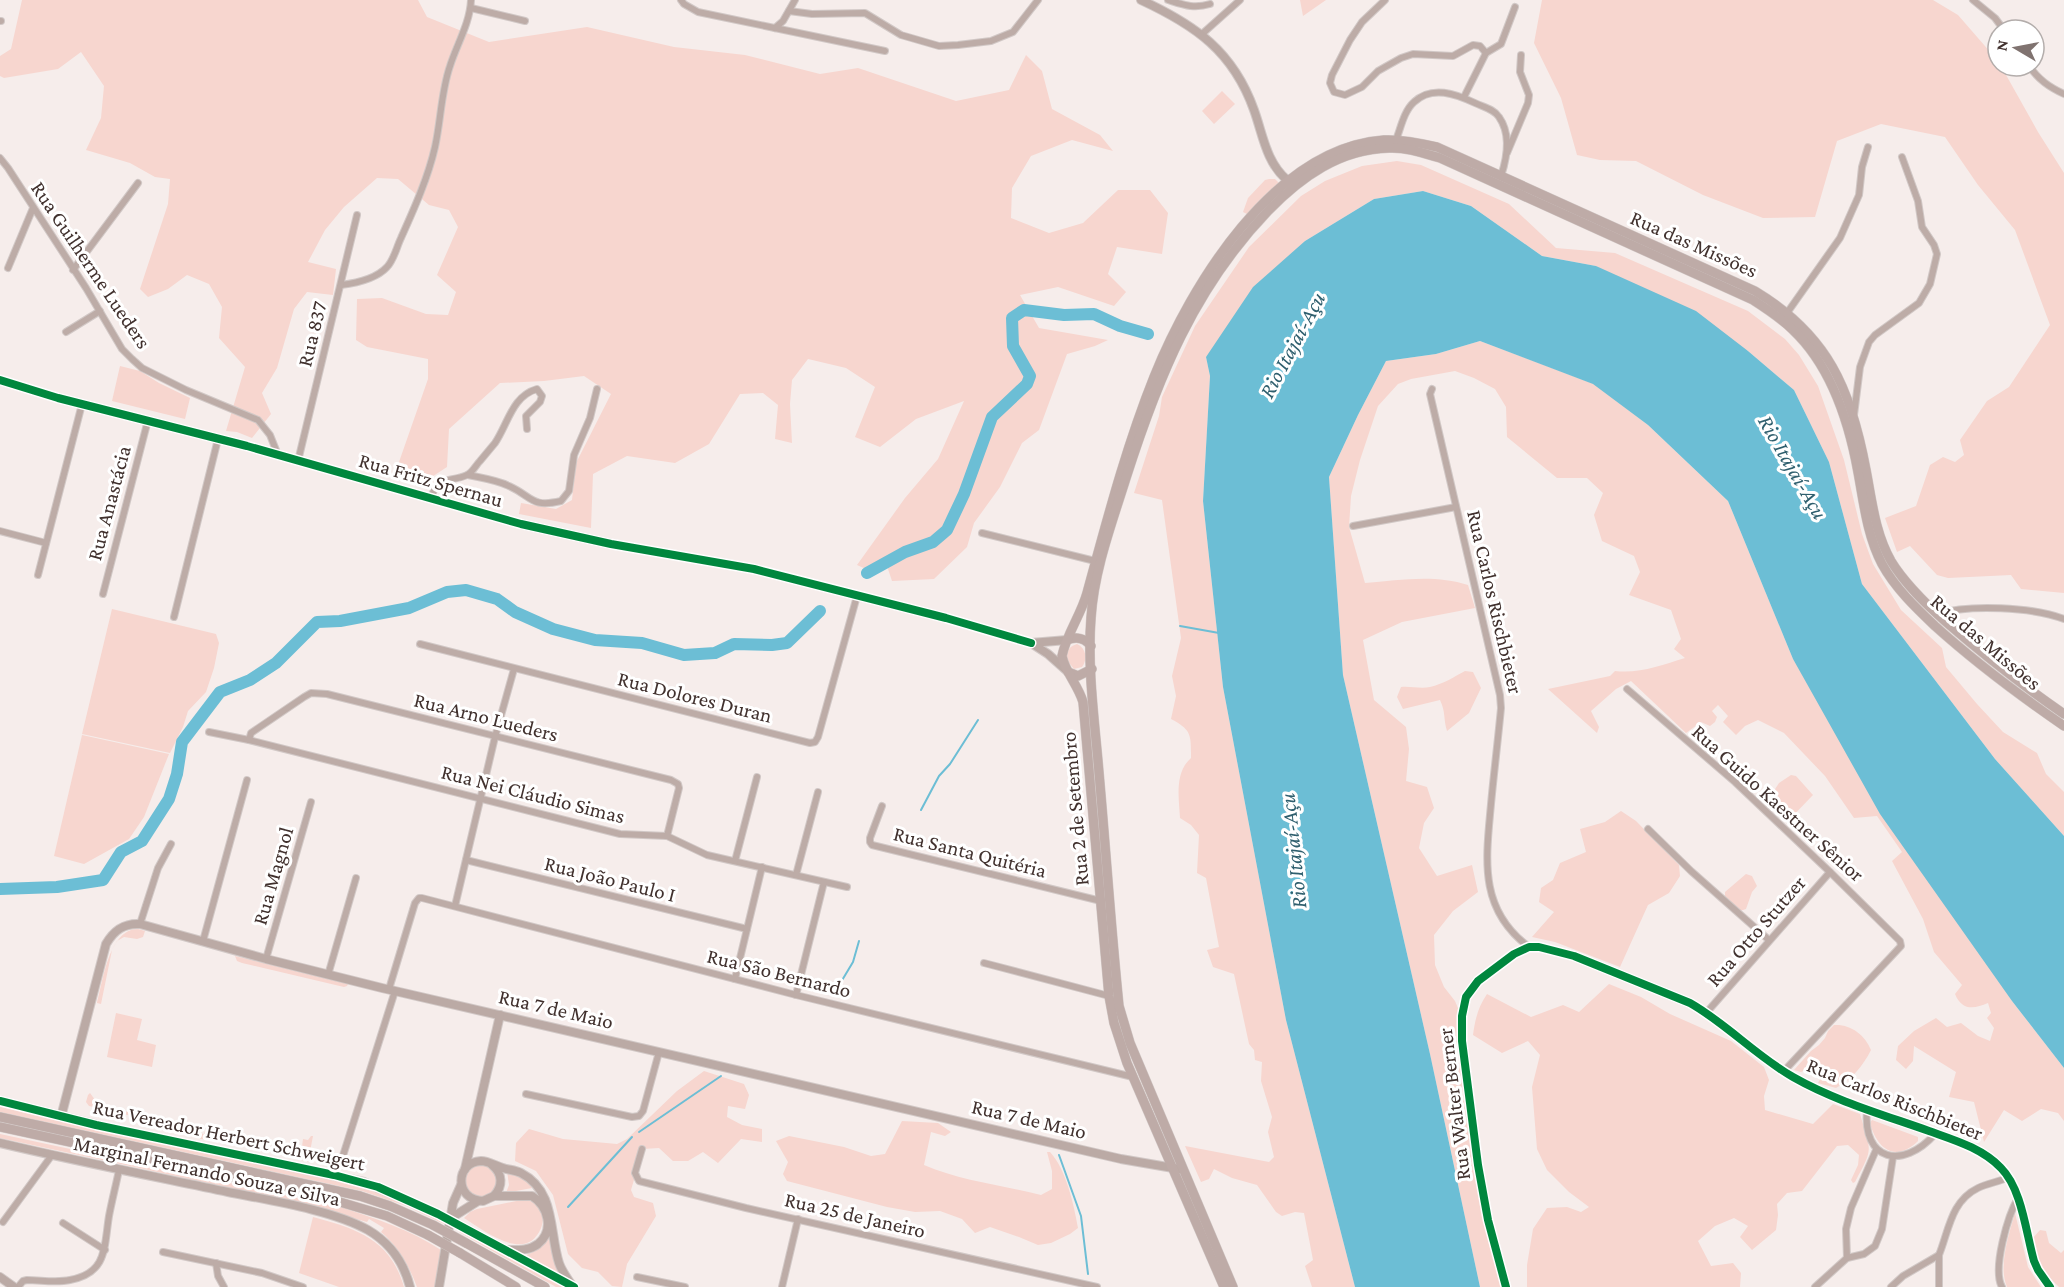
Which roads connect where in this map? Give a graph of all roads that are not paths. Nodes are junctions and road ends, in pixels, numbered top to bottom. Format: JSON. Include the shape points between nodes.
{"nodes":[{"id":1,"x":471,"y":0,"type":"edge"},
{"id":2,"x":681,"y":0,"type":"edge"},
{"id":3,"x":795,"y":0,"type":"edge"},
{"id":4,"x":1038,"y":0,"type":"edge"},
{"id":5,"x":1141,"y":0,"type":"edge"},
{"id":6,"x":1168,"y":0,"type":"edge"},
{"id":7,"x":1240,"y":0,"type":"edge"},
{"id":8,"x":1385,"y":0,"type":"edge"},
{"id":9,"x":1973,"y":0,"type":"edge"},
{"id":10,"x":1210,"y":4,"type":"dead end"},
{"id":11,"x":1515,"y":7,"type":"dead end"},
{"id":12,"x":471,"y":8,"type":"junction"},
{"id":13,"x":789,"y":10,"type":"junction"},
{"id":14,"x":1995,"y":18,"type":"edge"},
{"id":15,"x":525,"y":21,"type":"dead end"},
{"id":16,"x":775,"y":28,"type":"junction"},
{"id":17,"x":1202,"y":34,"type":"junction"},
{"id":18,"x":885,"y":51,"type":"dead end"},
{"id":19,"x":1486,"y":53,"type":"junction"},
{"id":20,"x":1521,"y":55,"type":"dead end"},
{"id":21,"x":2039,"y":78,"type":"edge"},
{"id":22,"x":2064,"y":94,"type":"edge"},
{"id":23,"x":1464,"y":97,"type":"junction"},
{"id":24,"x":1396,"y":140,"type":"junction"},
{"id":25,"x":1868,"y":147,"type":"dead end"},
{"id":26,"x":1507,"y":154,"type":"junction"},
{"id":27,"x":1902,"y":157,"type":"dead end"},
{"id":28,"x":0,"y":158,"type":"edge"},
{"id":29,"x":1501,"y":176,"type":"junction"},
{"id":30,"x":138,"y":183,"type":"dead end"},
{"id":31,"x":1290,"y":183,"type":"junction"},
{"id":32,"x":33,"y":208,"type":"junction"},
{"id":33,"x":357,"y":215,"type":"dead end"},
{"id":34,"x":8,"y":268,"type":"dead end"},
{"id":35,"x":73,"y":270,"type":"junction"},
{"id":36,"x":341,"y":285,"type":"junction"},
{"id":37,"x":100,"y":311,"type":"junction"},
{"id":38,"x":1787,"y":313,"type":"junction"},
{"id":39,"x":66,"y":332,"type":"dead end"},
{"id":40,"x":1179,"y":332,"type":"junction"},
{"id":41,"x":0,"y":380,"type":"edge"},
{"id":42,"x":597,"y":389,"type":"dead end"},
{"id":43,"x":1432,"y":389,"type":"dead end"},
{"id":44,"x":82,"y":404,"type":"junction"},
{"id":45,"x":148,"y":420,"type":"junction"},
{"id":46,"x":1854,"y":420,"type":"junction"},
{"id":47,"x":527,"y":429,"type":"dead end"},
{"id":48,"x":218,"y":439,"type":"junction"},
{"id":49,"x":278,"y":456,"type":"junction"},
{"id":50,"x":298,"y":460,"type":"junction"},
{"id":51,"x":468,"y":475,"type":"junction"},
{"id":52,"x":431,"y":498,"type":"junction"},
{"id":53,"x":1456,"y":507,"type":"junction"},
{"id":54,"x":1353,"y":526,"type":"dead end"},
{"id":55,"x":0,"y":531,"type":"edge"},
{"id":56,"x":982,"y":533,"type":"dead end"},
{"id":57,"x":46,"y":543,"type":"junction"},
{"id":58,"x":1095,"y":561,"type":"junction"},
{"id":59,"x":38,"y":575,"type":"dead end"},
{"id":60,"x":103,"y":594,"type":"dead end"},
{"id":61,"x":857,"y":596,"type":"junction"},
{"id":62,"x":1937,"y":614,"type":"junction"},
{"id":63,"x":174,"y":617,"type":"dead end"},
{"id":64,"x":2064,"y":619,"type":"edge"},
{"id":65,"x":1067,"y":640,"type":"junction"},
{"id":66,"x":1031,"y":643,"type":"junction"},
{"id":67,"x":420,"y":644,"type":"dead end"},
{"id":68,"x":1091,"y":646,"type":"junction"},
{"id":69,"x":514,"y":669,"type":"junction"},
{"id":70,"x":1092,"y":669,"type":"junction"},
{"id":71,"x":1068,"y":672,"type":"junction"},
{"id":72,"x":1627,"y":689,"type":"dead end"},
{"id":73,"x":2064,"y":714,"type":"edge"},
{"id":74,"x":2064,"y":726,"type":"edge"},
{"id":75,"x":209,"y":732,"type":"dead end"},
{"id":76,"x":495,"y":737,"type":"junction"},
{"id":77,"x":249,"y":740,"type":"junction"},
{"id":78,"x":757,"y":777,"type":"dead end"},
{"id":79,"x":247,"y":780,"type":"dead end"},
{"id":80,"x":818,"y":792,"type":"dead end"},
{"id":81,"x":480,"y":800,"type":"junction"},
{"id":82,"x":311,"y":802,"type":"dead end"},
{"id":83,"x":882,"y":806,"type":"dead end"},
{"id":84,"x":1648,"y":829,"type":"dead end"},
{"id":85,"x":667,"y":836,"type":"junction"},
{"id":86,"x":171,"y":844,"type":"dead end"},
{"id":87,"x":466,"y":860,"type":"junction"},
{"id":88,"x":735,"y":861,"type":"junction"},
{"id":89,"x":762,"y":867,"type":"junction"},
{"id":90,"x":1830,"y":872,"type":"junction"},
{"id":91,"x":796,"y":875,"type":"junction"},
{"id":92,"x":356,"y":878,"type":"dead end"},
{"id":93,"x":824,"y":882,"type":"junction"},
{"id":94,"x":847,"y":887,"type":"dead end"},
{"id":95,"x":1101,"y":902,"type":"junction"},
{"id":96,"x":455,"y":906,"type":"junction"},
{"id":97,"x":140,"y":924,"type":"junction"},
{"id":98,"x":747,"y":929,"type":"junction"},
{"id":99,"x":1769,"y":940,"type":"junction"},
{"id":100,"x":203,"y":941,"type":"junction"},
{"id":101,"x":1529,"y":947,"type":"junction"},
{"id":102,"x":266,"y":959,"type":"junction"},
{"id":103,"x":984,"y":963,"type":"dead end"},
{"id":104,"x":328,"y":975,"type":"junction"},
{"id":105,"x":735,"y":979,"type":"junction"},
{"id":106,"x":392,"y":990,"type":"junction"},
{"id":107,"x":796,"y":995,"type":"junction"},
{"id":108,"x":1109,"y":996,"type":"junction"},
{"id":109,"x":1707,"y":1012,"type":"junction"},
{"id":110,"x":500,"y":1015,"type":"junction"},
{"id":111,"x":659,"y":1052,"type":"junction"},
{"id":112,"x":1784,"y":1071,"type":"junction"},
{"id":113,"x":1133,"y":1077,"type":"junction"},
{"id":114,"x":526,"y":1094,"type":"dead end"},
{"id":115,"x":0,"y":1101,"type":"edge"},
{"id":116,"x":1867,"y":1109,"type":"junction"},
{"id":117,"x":0,"y":1117,"type":"edge"},
{"id":118,"x":61,"y":1117,"type":"junction"},
{"id":119,"x":0,"y":1128,"type":"edge"},
{"id":120,"x":1935,"y":1134,"type":"junction"},
{"id":121,"x":0,"y":1143,"type":"edge"},
{"id":122,"x":642,"y":1149,"type":"dead end"},
{"id":123,"x":1876,"y":1149,"type":"junction"},
{"id":124,"x":468,"y":1152,"type":"junction"},
{"id":125,"x":52,"y":1155,"type":"junction"},
{"id":126,"x":1893,"y":1157,"type":"junction"},
{"id":127,"x":341,"y":1162,"type":"dead end"},
{"id":128,"x":477,"y":1162,"type":"junction"},
{"id":129,"x":492,"y":1165,"type":"junction"},
{"id":130,"x":1172,"y":1168,"type":"junction"},
{"id":131,"x":1182,"y":1169,"type":"junction"},
{"id":132,"x":119,"y":1170,"type":"junction"},
{"id":133,"x":465,"y":1170,"type":"junction"},
{"id":134,"x":2009,"y":1177,"type":"junction"},
{"id":135,"x":461,"y":1185,"type":"junction"},
{"id":136,"x":494,"y":1196,"type":"junction"},
{"id":137,"x":2019,"y":1198,"type":"junction"},
{"id":138,"x":477,"y":1201,"type":"junction"},
{"id":139,"x":451,"y":1218,"type":"junction"},
{"id":140,"x":798,"y":1219,"type":"junction"},
{"id":141,"x":3,"y":1222,"type":"dead end"},
{"id":142,"x":63,"y":1223,"type":"dead end"},
{"id":143,"x":105,"y":1250,"type":"junction"},
{"id":144,"x":506,"y":1250,"type":"junction"},
{"id":145,"x":163,"y":1252,"type":"dead end"},
{"id":146,"x":1939,"y":1255,"type":"junction"},
{"id":147,"x":1846,"y":1258,"type":"junction"},
{"id":148,"x":216,"y":1263,"type":"junction"},
{"id":149,"x":0,"y":1277,"type":"edge"},
{"id":150,"x":637,"y":1277,"type":"dead end"},
{"id":151,"x":16,"y":1287,"type":"edge"},
{"id":152,"x":224,"y":1287,"type":"edge"},
{"id":153,"x":303,"y":1287,"type":"edge"},
{"id":154,"x":410,"y":1287,"type":"edge"},
{"id":155,"x":440,"y":1287,"type":"edge"},
{"id":156,"x":516,"y":1287,"type":"edge"},
{"id":157,"x":545,"y":1287,"type":"edge"},
{"id":158,"x":573,"y":1287,"type":"edge"},
{"id":159,"x":685,"y":1287,"type":"edge"},
{"id":160,"x":782,"y":1287,"type":"edge"},
{"id":161,"x":1097,"y":1287,"type":"edge"},
{"id":162,"x":1224,"y":1287,"type":"edge"},
{"id":163,"x":1233,"y":1287,"type":"edge"},
{"id":164,"x":1506,"y":1287,"type":"edge"},
{"id":165,"x":1815,"y":1287,"type":"edge"},
{"id":166,"x":1891,"y":1287,"type":"edge"},
{"id":167,"x":1939,"y":1287,"type":"edge"},
{"id":168,"x":2002,"y":1287,"type":"edge"},
{"id":169,"x":2050,"y":1287,"type":"edge"}],
"edges":[{"from":1,"to":12,"type":"street"},
{"from":2,"to":16,"type":"street","via":[[698,12]]},
{"from":3,"to":13,"type":"street"},
{"from":4,"to":13,"type":"street","via":[[1013,32],[991,41],[939,46],[901,35],[865,14]]},
{"from":5,"to":17,"type":"street"},
{"from":6,"to":10,"type":"street","via":[[1188,7]]},
{"from":7,"to":17,"type":"street"},
{"from":8,"to":19,"type":"street","via":[[1350,40],[1332,75],[1334,92],[1345,95],[1362,87],[1378,70],[1413,54],[1453,56],[1473,45],[1480,45]]},
{"from":9,"to":14,"type":"street"},
{"from":11,"to":19,"type":"street","via":[[1501,44]]},
{"from":12,"to":15,"type":"street"},
{"from":12,"to":36,"type":"street","via":[[450,66],[435,148],[389,266],[378,275]]},
{"from":13,"to":16,"type":"street"},
{"from":16,"to":18,"type":"street"},
{"from":17,"to":31,"type":"street","via":[[1238,73],[1266,151]]},
{"from":19,"to":23,"type":"street"},
{"from":20,"to":26,"type":"street","via":[[1520,72],[1528,103]]},
{"from":21,"to":22,"type":"street"},
{"from":23,"to":24,"type":"street","via":[[1439,92],[1424,95],[1409,107]]},
{"from":23,"to":26,"type":"street","via":[[1498,115]]},
{"from":24,"to":29,"type":"main road","name":"Rua das Missões","via":[[1437,147]]},
{"from":24,"to":31,"type":"main road","name":"Rua das Missões","via":[[1337,152],[1311,164]]},
{"from":25,"to":38,"type":"street","via":[[1859,195],[1840,237]]},
{"from":26,"to":29,"type":"street"},
{"from":27,"to":46,"type":"street","via":[[1918,201],[1922,227],[1937,254],[1930,284],[1919,303],[1869,342],[1860,367]]},
{"from":28,"to":32,"type":"street","name":"Rua Guilherme Lueders"},
{"from":29,"to":38,"type":"main road","name":"Rua das Missões","via":[[1755,291]]},
{"from":30,"to":35,"type":"street"},
{"from":31,"to":40,"type":"main road","name":"Rua das Missões","via":[[1206,277]]},
{"from":31,"to":74,"type":"main road","name":"Rua das Missões","via":[[1359,153],[1389,148],[1423,153],[1769,310],[1801,337],[1828,377],[1853,447],[1869,531],[1889,576],[1946,635],[2011,689]]},
{"from":32,"to":34,"type":"street"},
{"from":32,"to":35,"type":"street","name":"Rua Guilherme Lueders"},
{"from":33,"to":36,"type":"street","name":"Rua 837"},
{"from":35,"to":37,"type":"street","name":"Rua Guilherme Lueders"},
{"from":36,"to":50,"type":"street","name":"Rua 837"},
{"from":37,"to":39,"type":"street"},
{"from":37,"to":49,"type":"street","name":"Rua Guilherme Lueders","via":[[122,349],[137,364],[186,390],[258,420],[270,435]]},
{"from":38,"to":46,"type":"main road","name":"Rua das Missões","via":[[1830,361]]},
{"from":40,"to":58,"type":"main road","name":"Rua 2 de Setembro","via":[[1154,376]]},
{"from":40,"to":68,"type":"main road","name":"Rua 2 de Setembro","via":[[1101,562],[1092,602]]},
{"from":41,"to":44,"type":"street","name":"Rua Fritz Spernau"},
{"from":42,"to":51,"type":"street","via":[[574,455],[569,491],[561,501],[533,502],[509,486]]},
{"from":43,"to":53,"type":"street","name":"Rua Carlos Rischbieter"},
{"from":44,"to":45,"type":"street","name":"Rua Fritz Spernau"},
{"from":44,"to":57,"type":"street"},
{"from":45,"to":48,"type":"street","name":"Rua Fritz Spernau"},
{"from":45,"to":60,"type":"street","name":"Rua Anastácia"},
{"from":46,"to":62,"type":"main road","name":"Rua das Missões","via":[[1874,517],[1885,550],[1903,578]]},
{"from":47,"to":51,"type":"street","via":[[526,416],[542,396],[537,389],[523,395],[496,442]]},
{"from":48,"to":49,"type":"street","name":"Rua Fritz Spernau"},
{"from":48,"to":63,"type":"street"},
{"from":49,"to":50,"type":"street","name":"Rua Fritz Spernau"},
{"from":50,"to":52,"type":"street","name":"Rua Fritz Spernau"},
{"from":51,"to":52,"type":"street","via":[[439,483]]},
{"from":52,"to":61,"type":"street","name":"Rua Fritz Spernau","via":[[521,524],[754,569]]},
{"from":53,"to":54,"type":"street"},
{"from":53,"to":101,"type":"street","name":"Rua Carlos Rischbieter","via":[[1500,695],[1486,856],[1489,882],[1498,912]]},
{"from":55,"to":57,"type":"street"},
{"from":56,"to":58,"type":"street"},
{"from":57,"to":59,"type":"street"},
{"from":58,"to":65,"type":"main road","name":"Rua 2 de Setembro","via":[[1081,611]]},
{"from":61,"to":66,"type":"street","name":"Rua Fritz Spernau"},
{"from":61,"to":69,"type":"street","name":"Rua Dolores Duran","via":[[815,742]]},
{"from":62,"to":64,"type":"street","via":[[1962,609],[2016,609]]},
{"from":62,"to":73,"type":"main road","name":"Rua das Missões","via":[[2016,681]]},
{"from":65,"to":66,"type":"street"},
{"from":65,"to":68,"type":"main road","via":[[1078,638]]},
{"from":65,"to":71,"type":"main road","name":"Rua 2 de Setembro","via":[[1062,656]]},
{"from":66,"to":71,"type":"street"},
{"from":67,"to":69,"type":"street","name":"Rua Dolores Duran"},
{"from":68,"to":70,"type":"main road","name":"Rua 2 de Setembro"},
{"from":69,"to":76,"type":"street"},
{"from":70,"to":71,"type":"main road","via":[[1078,676]]},
{"from":70,"to":131,"type":"main road","name":"Rua 2 de Setembro","via":[[1119,1006],[1130,1043]]},
{"from":71,"to":95,"type":"main road","name":"Rua 2 de Setembro","via":[[1083,702]]},
{"from":72,"to":90,"type":"street","name":"Rua Guido Kaestner Sênior","via":[[1735,782]]},
{"from":75,"to":77,"type":"street","name":"Rua Nei Cláudio Simas"},
{"from":76,"to":77,"type":"street","name":"Rua Arno Lueders","via":[[311,693],[251,733]]},
{"from":76,"to":81,"type":"street"},
{"from":76,"to":85,"type":"street","name":"Rua Arno Lueders","via":[[675,782],[679,788]]},
{"from":77,"to":81,"type":"street","name":"Rua Nei Cláudio Simas"},
{"from":78,"to":88,"type":"street"},
{"from":79,"to":100,"type":"street"},
{"from":80,"to":91,"type":"street"},
{"from":81,"to":85,"type":"street","name":"Rua Nei Cláudio Simas","via":[[620,834]]},
{"from":81,"to":87,"type":"street"},
{"from":82,"to":102,"type":"street","name":"Rua Magnol"},
{"from":83,"to":95,"type":"street","name":"Rua Santa Quitéria","via":[[870,838],[872,845]]},
{"from":84,"to":99,"type":"street"},
{"from":85,"to":88,"type":"street","name":"Rua Nei Cláudio Simas","via":[[707,855]]},
{"from":86,"to":97,"type":"street","via":[[154,879]]},
{"from":87,"to":96,"type":"street"},
{"from":87,"to":98,"type":"street","name":"Rua João Paulo I"},
{"from":88,"to":89,"type":"street","name":"Rua Nei Cláudio Simas"},
{"from":89,"to":91,"type":"street","name":"Rua Nei Cláudio Simas"},
{"from":89,"to":98,"type":"street"},
{"from":90,"to":99,"type":"street","name":"Rua Otto Stutzer"},
{"from":90,"to":112,"type":"street","name":"Rua Guido Kaestner Sênior","via":[[1896,935],[1901,946]]},
{"from":91,"to":93,"type":"street","name":"Rua Nei Cláudio Simas"},
{"from":92,"to":104,"type":"street"},
{"from":93,"to":94,"type":"street","name":"Rua Nei Cláudio Simas"},
{"from":93,"to":107,"type":"street"},
{"from":95,"to":108,"type":"main road","name":"Rua 2 de Setembro"},
{"from":96,"to":105,"type":"street","name":"Rua São Bernardo"},
{"from":96,"to":106,"type":"street","name":"Rua São Bernardo","via":[[419,898],[415,903]]},
{"from":97,"to":100,"type":"street","name":"Rua 7 de Maio"},
{"from":97,"to":118,"type":"street","via":[[117,929],[106,944]]},
{"from":98,"to":105,"type":"street"},
{"from":99,"to":109,"type":"street","name":"Rua Otto Stutzer"},
{"from":100,"to":102,"type":"street","name":"Rua 7 de Maio"},
{"from":101,"to":109,"type":"street","name":"Rua Carlos Rischbieter","via":[[1574,956]]},
{"from":101,"to":164,"type":"street","name":"Rua Walter Berner","via":[[1478,981],[1466,996],[1462,1016],[1478,1164]]},
{"from":102,"to":104,"type":"street","name":"Rua 7 de Maio"},
{"from":103,"to":108,"type":"street"},
{"from":104,"to":106,"type":"street","name":"Rua 7 de Maio"},
{"from":105,"to":107,"type":"street","name":"Rua São Bernardo"},
{"from":106,"to":110,"type":"street","name":"Rua 7 de Maio"},
{"from":106,"to":127,"type":"street"},
{"from":107,"to":113,"type":"street","name":"Rua São Bernardo"},
{"from":108,"to":113,"type":"main road","name":"Rua 2 de Setembro"},
{"from":109,"to":112,"type":"street","name":"Rua Carlos Rischbieter"},
{"from":110,"to":111,"type":"street","name":"Rua 7 de Maio"},
{"from":110,"to":124,"type":"street"},
{"from":111,"to":114,"type":"street","via":[[639,1116]]},
{"from":111,"to":130,"type":"street","name":"Rua 7 de Maio"},
{"from":112,"to":116,"type":"street","name":"Rua Carlos Rischbieter","via":[[1818,1090]]},
{"from":113,"to":130,"type":"main road","name":"Rua 2 de Setembro"},
{"from":115,"to":118,"type":"street","name":"Rua Vereador Herbert Schweigert"},
{"from":116,"to":120,"type":"street","name":"Rua Carlos Rischbieter"},
{"from":116,"to":123,"type":"street","via":[[1866,1124]]},
{"from":117,"to":157,"type":"main road","bridge":true,"via":[[360,1196],[433,1225]]},
{"from":118,"to":144,"type":"street","name":"Rua Vereador Herbert Schweigert","bridge":true,"via":[[364,1182],[438,1214]]},
{"from":119,"to":156,"type":"main road","bridge":true,"via":[[323,1197],[387,1216],[428,1235]]},
{"from":120,"to":126,"type":"street","via":[[1926,1144]]},
{"from":120,"to":134,"type":"street","name":"Rua Carlos Rischbieter","via":[[1985,1155]]},
{"from":121,"to":125,"type":"street","name":"Marginal Fernando Souza e Silva"},
{"from":122,"to":140,"type":"street","name":"Rua 25 de Janeiro","via":[[635,1173],[639,1181]]},
{"from":123,"to":126,"type":"street"},
{"from":123,"to":147,"type":"street","via":[[1851,1208]]},
{"from":124,"to":128,"type":"street"},
{"from":124,"to":133,"type":"street"},
{"from":125,"to":132,"type":"street","name":"Marginal Fernando Souza e Silva"},
{"from":125,"to":141,"type":"street"},
{"from":126,"to":147,"type":"street","via":[[1880,1236],[1875,1246],[1863,1254]]},
{"from":128,"to":129,"type":"street"},
{"from":128,"to":133,"type":"street"},
{"from":129,"to":136,"type":"street","via":[[501,1180]]},
{"from":129,"to":158,"type":"street","via":[[520,1173],[542,1195],[552,1220],[560,1264]]},
{"from":130,"to":131,"type":"street","name":"Rua 7 de Maio"},
{"from":130,"to":162,"type":"main road","name":"Rua 2 de Setembro"},
{"from":131,"to":163,"type":"main road","name":"Rua 2 de Setembro"},
{"from":132,"to":143,"type":"street"},
{"from":132,"to":154,"type":"street","name":"Marginal Fernando Souza e Silva","via":[[274,1201],[345,1220],[384,1241],[403,1266]]},
{"from":133,"to":135,"type":"street"},
{"from":134,"to":137,"type":"street","name":"Rua Carlos Rischbieter"},
{"from":134,"to":146,"type":"street","via":[[1971,1191],[1958,1204]]},
{"from":135,"to":138,"type":"street","via":[[465,1194]]},
{"from":135,"to":139,"type":"street"},
{"from":136,"to":138,"type":"street"},
{"from":136,"to":144,"type":"street","via":[[532,1196],[548,1216],[548,1226],[537,1245]]},
{"from":137,"to":168,"type":"street","via":[[2002,1246]]},
{"from":137,"to":169,"type":"street","name":"Rua Carlos Rischbieter","via":[[2034,1261]]},
{"from":138,"to":139,"type":"street"},
{"from":139,"to":155,"type":"street"},
{"from":140,"to":160,"type":"street"},
{"from":140,"to":161,"type":"street","name":"Rua 25 de Janeiro"},
{"from":142,"to":143,"type":"street"},
{"from":143,"to":151,"type":"street","via":[[102,1260],[85,1276],[57,1281],[27,1280]]},
{"from":144,"to":158,"type":"street","name":"Rua Vereador Herbert Schweigert"},
{"from":145,"to":148,"type":"street"},
{"from":146,"to":166,"type":"street"},
{"from":146,"to":167,"type":"street"},
{"from":147,"to":165,"type":"street"},
{"from":148,"to":152,"type":"street"},
{"from":148,"to":153,"type":"street"},
{"from":149,"to":151,"type":"street"},
{"from":150,"to":159,"type":"street"}]}
